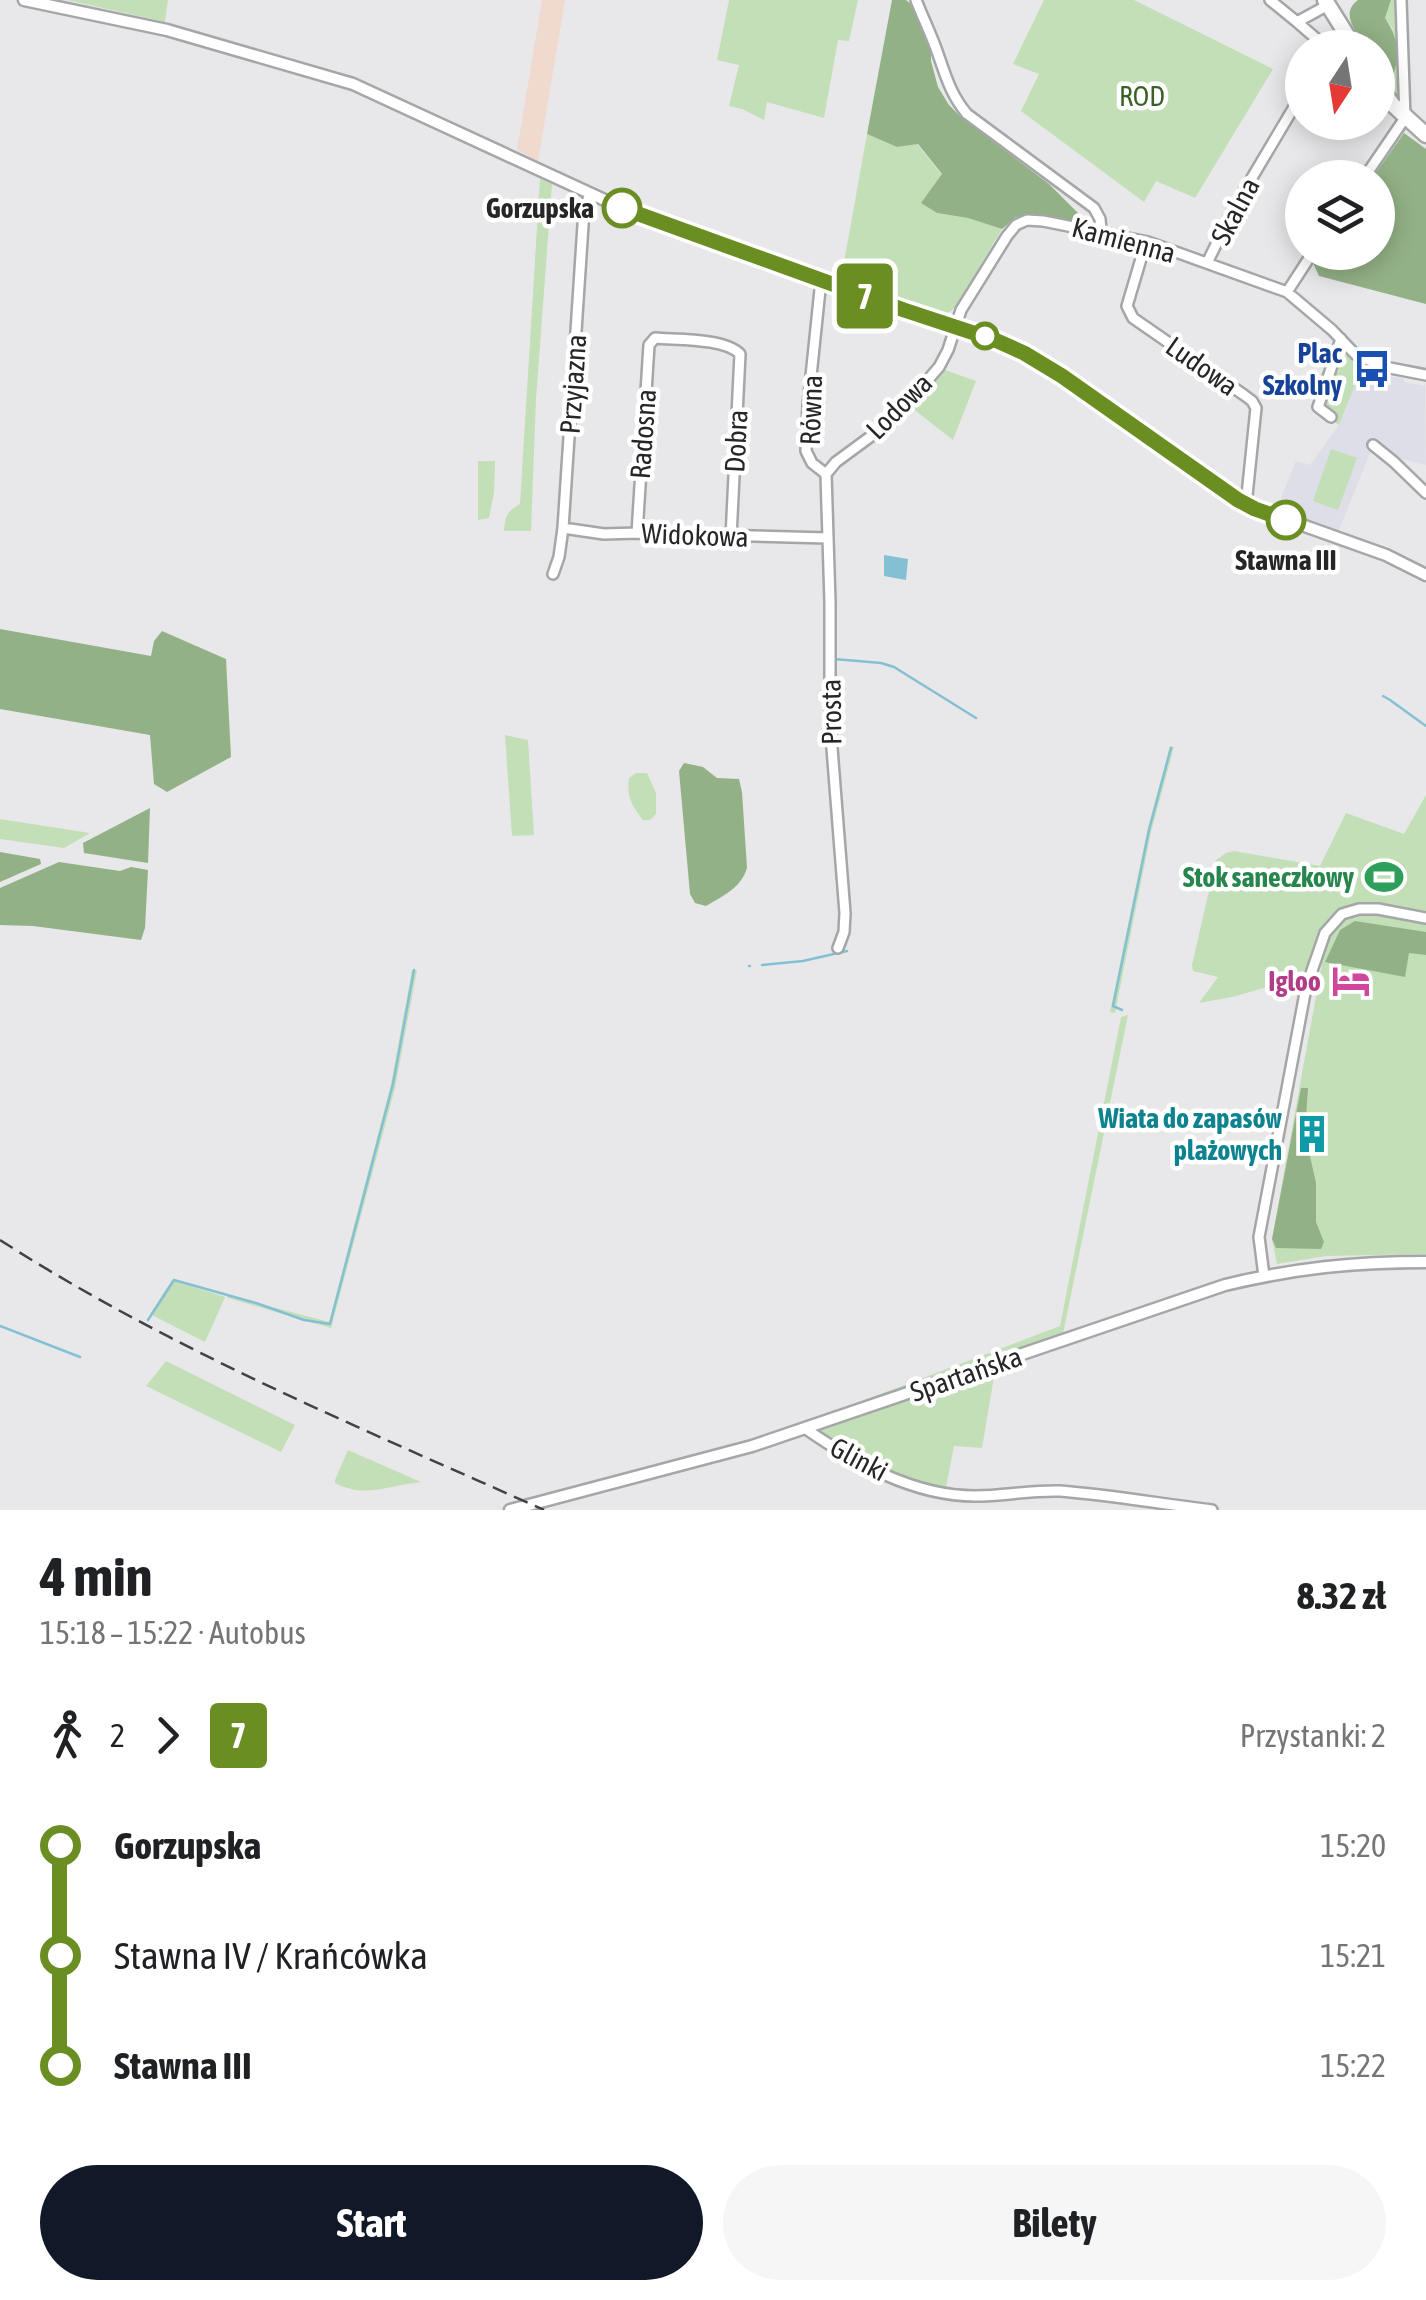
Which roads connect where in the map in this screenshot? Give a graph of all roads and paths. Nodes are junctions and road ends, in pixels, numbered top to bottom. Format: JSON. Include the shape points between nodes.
{"nodes":[{"id":1,"x":24,"y":0,"type":"edge"},
{"id":2,"x":916,"y":0,"type":"edge"},
{"id":3,"x":1270,"y":0,"type":"edge"},
{"id":4,"x":1402,"y":0,"type":"edge"},
{"id":5,"x":1326,"y":2,"type":"edge"},
{"id":6,"x":1298,"y":22,"type":"junction"},
{"id":7,"x":1307,"y":30,"type":"edge"},
{"id":8,"x":1344,"y":30,"type":"edge"},
{"id":9,"x":1395,"y":105,"type":"edge"},
{"id":10,"x":1405,"y":118,"type":"junction"},
{"id":11,"x":1285,"y":122,"type":"edge"},
{"id":12,"x":1426,"y":135,"type":"edge"},
{"id":13,"x":1376,"y":160,"type":"edge"},
{"id":14,"x":590,"y":194,"type":"junction"},
{"id":15,"x":1101,"y":231,"type":"junction"},
{"id":16,"x":1146,"y":242,"type":"junction"},
{"id":17,"x":1208,"y":263,"type":"junction"},
{"id":18,"x":1301,"y":270,"type":"edge"},
{"id":19,"x":821,"y":280,"type":"junction"},
{"id":20,"x":1287,"y":292,"type":"junction"},
{"id":21,"x":954,"y":326,"type":"junction"},
{"id":22,"x":655,"y":338,"type":"joint"},
{"id":23,"x":1341,"y":340,"type":"junction"},
{"id":24,"x":1426,"y":375,"type":"edge"},
{"id":25,"x":1331,"y":417,"type":"dead end"},
{"id":26,"x":1373,"y":445,"type":"dead end"},
{"id":27,"x":826,"y":474,"type":"junction"},
{"id":28,"x":1426,"y":493,"type":"edge"},
{"id":29,"x":1246,"y":505,"type":"junction"},
{"id":30,"x":563,"y":528,"type":"junction"},
{"id":31,"x":636,"y":533,"type":"junction"},
{"id":32,"x":731,"y":537,"type":"junction"},
{"id":33,"x":828,"y":538,"type":"junction"},
{"id":34,"x":552,"y":574,"type":"dead end"},
{"id":35,"x":1426,"y":575,"type":"edge"},
{"id":36,"x":1426,"y":918,"type":"edge"},
{"id":37,"x":838,"y":948,"type":"dead end"},
{"id":38,"x":1426,"y":1262,"type":"edge"},
{"id":39,"x":1264,"y":1276,"type":"junction"},
{"id":40,"x":806,"y":1429,"type":"junction"},
{"id":41,"x":510,"y":1510,"type":"edge"},
{"id":42,"x":1212,"y":1510,"type":"edge"}],
"edges":[{"from":1,"to":14,"type":"street","via":[[167,30],[352,84]]},
{"from":2,"to":15,"type":"street","via":[[946,82],[967,114],[1094,208]]},
{"from":3,"to":6,"type":"street"},
{"from":4,"to":10,"type":"street"},
{"from":5,"to":6,"type":"street"},
{"from":5,"to":8,"type":"main road"},
{"from":6,"to":7,"type":"street"},
{"from":9,"to":10,"type":"main road"},
{"from":10,"to":12,"type":"main road"},
{"from":10,"to":13,"type":"street"},
{"from":11,"to":17,"type":"street","name":"Skalna"},
{"from":14,"to":19,"type":"street"},
{"from":14,"to":30,"type":"street","name":"Przyjazna"},
{"from":15,"to":16,"type":"street","name":"Kamienna"},
{"from":15,"to":21,"type":"street","name":"Kamienna","via":[[1043,220],[1016,224]]},
{"from":16,"to":17,"type":"street","name":"Kamienna"},
{"from":16,"to":29,"type":"street","name":"Ludowa","via":[[1128,312],[1256,408]]},
{"from":17,"to":20,"type":"street","name":"Kamienna"},
{"from":18,"to":20,"type":"street"},
{"from":19,"to":21,"type":"street"},
{"from":19,"to":27,"type":"street","name":"Równa","via":[[806,451]]},
{"from":20,"to":23,"type":"street","name":"Kamienna"},
{"from":21,"to":27,"type":"street","name":"Lodowa","via":[[944,360],[914,396]]},
{"from":21,"to":29,"type":"street","via":[[1042,363]]},
{"from":22,"to":31,"type":"street","name":"Radosna","via":[[649,345]]},
{"from":22,"to":32,"type":"street","name":"Dobra","via":[[717,344],[740,354]]},
{"from":23,"to":24,"type":"street","name":"Kamienna","via":[[1366,361]]},
{"from":23,"to":25,"type":"street","via":[[1318,407]]},
{"from":26,"to":28,"type":"street"},
{"from":27,"to":33,"type":"street","name":"Prosta"},
{"from":29,"to":35,"type":"street"},
{"from":30,"to":31,"type":"street","name":"Widokowa"},
{"from":30,"to":34,"type":"street","name":"Przyjazna"},
{"from":31,"to":32,"type":"street","name":"Widokowa"},
{"from":32,"to":33,"type":"street","name":"Widokowa"},
{"from":33,"to":37,"type":"street","name":"Prosta","via":[[832,754],[845,914]]},
{"from":36,"to":39,"type":"street","via":[[1369,908],[1342,914],[1325,932],[1306,988],[1259,1237]]},
{"from":38,"to":39,"type":"street","name":"Spartańska","via":[[1342,1264]]},
{"from":39,"to":40,"type":"street","name":"Spartańska"},
{"from":40,"to":41,"type":"street","name":"Spartańska"},
{"from":40,"to":42,"type":"street","name":"Glinki","via":[[866,1466],[942,1494],[1060,1492]]}]}
